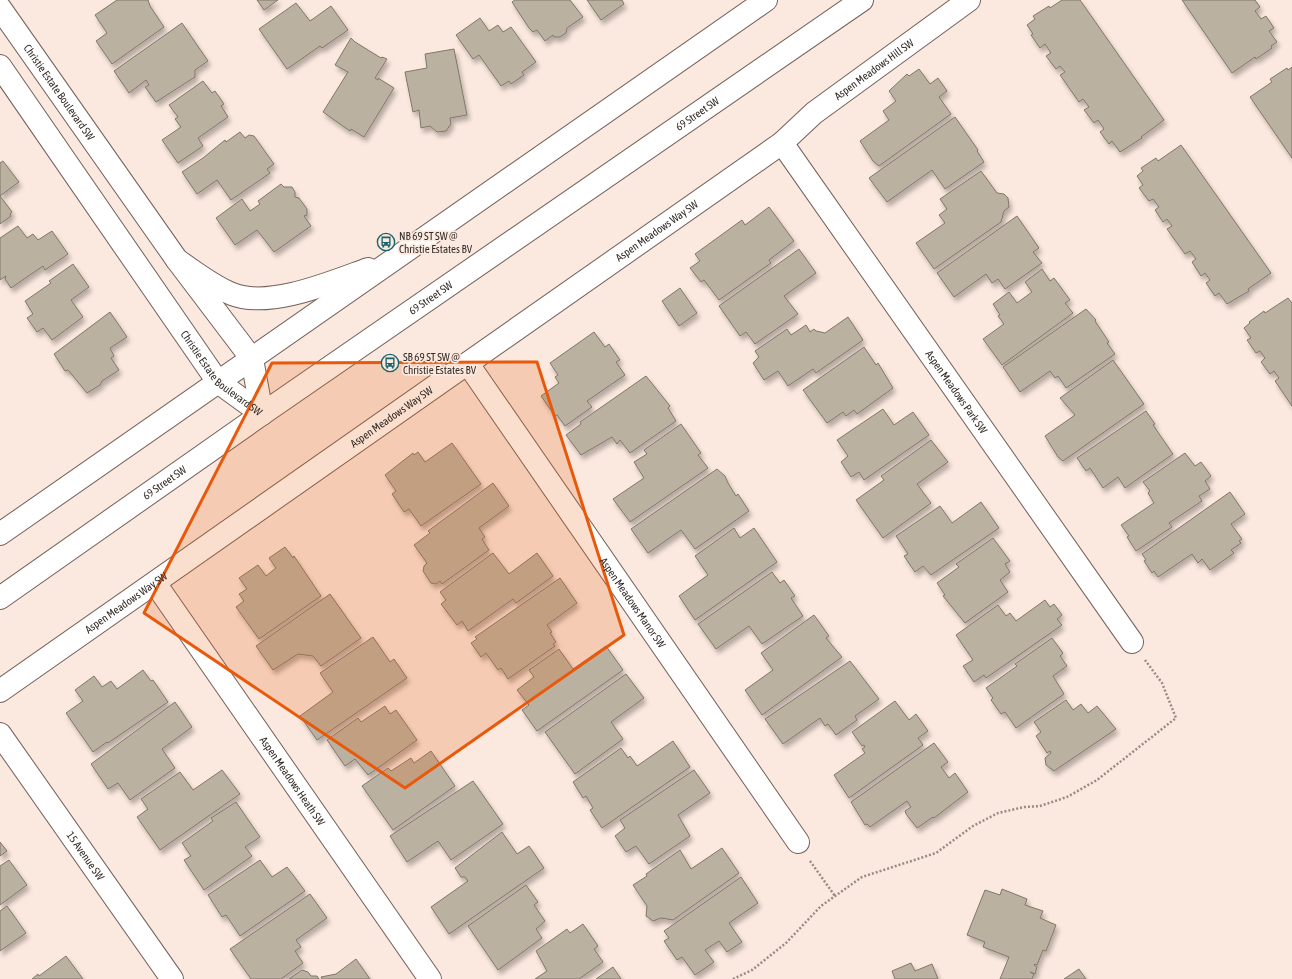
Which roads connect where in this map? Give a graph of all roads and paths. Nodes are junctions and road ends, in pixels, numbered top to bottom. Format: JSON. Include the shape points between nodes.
{"nodes":[{"id":1,"x":766,"y":0,"type":"edge"},
{"id":2,"x":862,"y":0,"type":"edge"},
{"id":3,"x":969,"y":0,"type":"edge"},
{"id":4,"x":0,"y":8,"type":"edge"},
{"id":5,"x":0,"y":66,"type":"edge"},
{"id":6,"x":782,"y":143,"type":"junction"},
{"id":7,"x":397,"y":258,"type":"junction"},
{"id":8,"x":178,"y":260,"type":"junction"},
{"id":9,"x":252,"y":359,"type":"junction"},
{"id":10,"x":468,"y":364,"type":"junction"},
{"id":11,"x":218,"y":382,"type":"junction"},
{"id":12,"x":262,"y":414,"type":"junction"},
{"id":13,"x":0,"y":534,"type":"edge"},
{"id":14,"x":155,"y":582,"type":"junction"},
{"id":15,"x":0,"y":598,"type":"edge"},
{"id":16,"x":1132,"y":642,"type":"joint"},
{"id":17,"x":0,"y":691,"type":"edge"},
{"id":18,"x":0,"y":734,"type":"edge"},
{"id":19,"x":798,"y":842,"type":"joint"},
{"id":20,"x":835,"y":896,"type":"junction"},
{"id":21,"x":172,"y":979,"type":"edge"},
{"id":22,"x":430,"y":979,"type":"edge"},
{"id":23,"x":733,"y":979,"type":"edge"}],
"edges":[{"from":1,"to":7,"type":"street"},
{"from":2,"to":12,"type":"street","name":"69 Street SW"},
{"from":3,"to":6,"type":"street","name":"Aspen Meadows Hill SW","via":[[814,113]]},
{"from":4,"to":8,"type":"street","name":"Christie Estate Boulevard SW"},
{"from":5,"to":11,"type":"street","name":"Christie Estate Boulevard SW"},
{"from":6,"to":10,"type":"street","name":"Aspen Meadows Way SW"},
{"from":6,"to":16,"type":"street","name":"Aspen Meadows Park SW"},
{"from":7,"to":8,"type":"street","via":[[323,285],[263,299],[233,294],[210,283]]},
{"from":7,"to":9,"type":"street"},
{"from":8,"to":9,"type":"street","name":"Christie Estate Boulevard SW"},
{"from":9,"to":11,"type":"street"},
{"from":9,"to":12,"type":"street","name":"Christie Estate Boulevard SW"},
{"from":10,"to":14,"type":"street","name":"Aspen Meadows Way SW"},
{"from":10,"to":19,"type":"street","name":"Aspen Meadows Manor SW"},
{"from":11,"to":12,"type":"street","name":"Christie Estate Boulevard SW"},
{"from":11,"to":13,"type":"street"},
{"from":12,"to":15,"type":"street","name":"69 Street SW"},
{"from":14,"to":17,"type":"street","name":"Aspen Meadows Way SW"},
{"from":14,"to":22,"type":"street","name":"Aspen Meadows Heath SW"},
{"from":16,"to":20,"type":"path","via":[[1162,683],[1176,718],[1098,780],[1040,806],[998,813],[972,826],[936,853],[862,876]]},
{"from":18,"to":21,"type":"street","name":"15 Avenue SW"},
{"from":19,"to":20,"type":"path","via":[[818,875]]},
{"from":20,"to":23,"type":"path","via":[[821,906],[786,943],[752,970]]}]}
